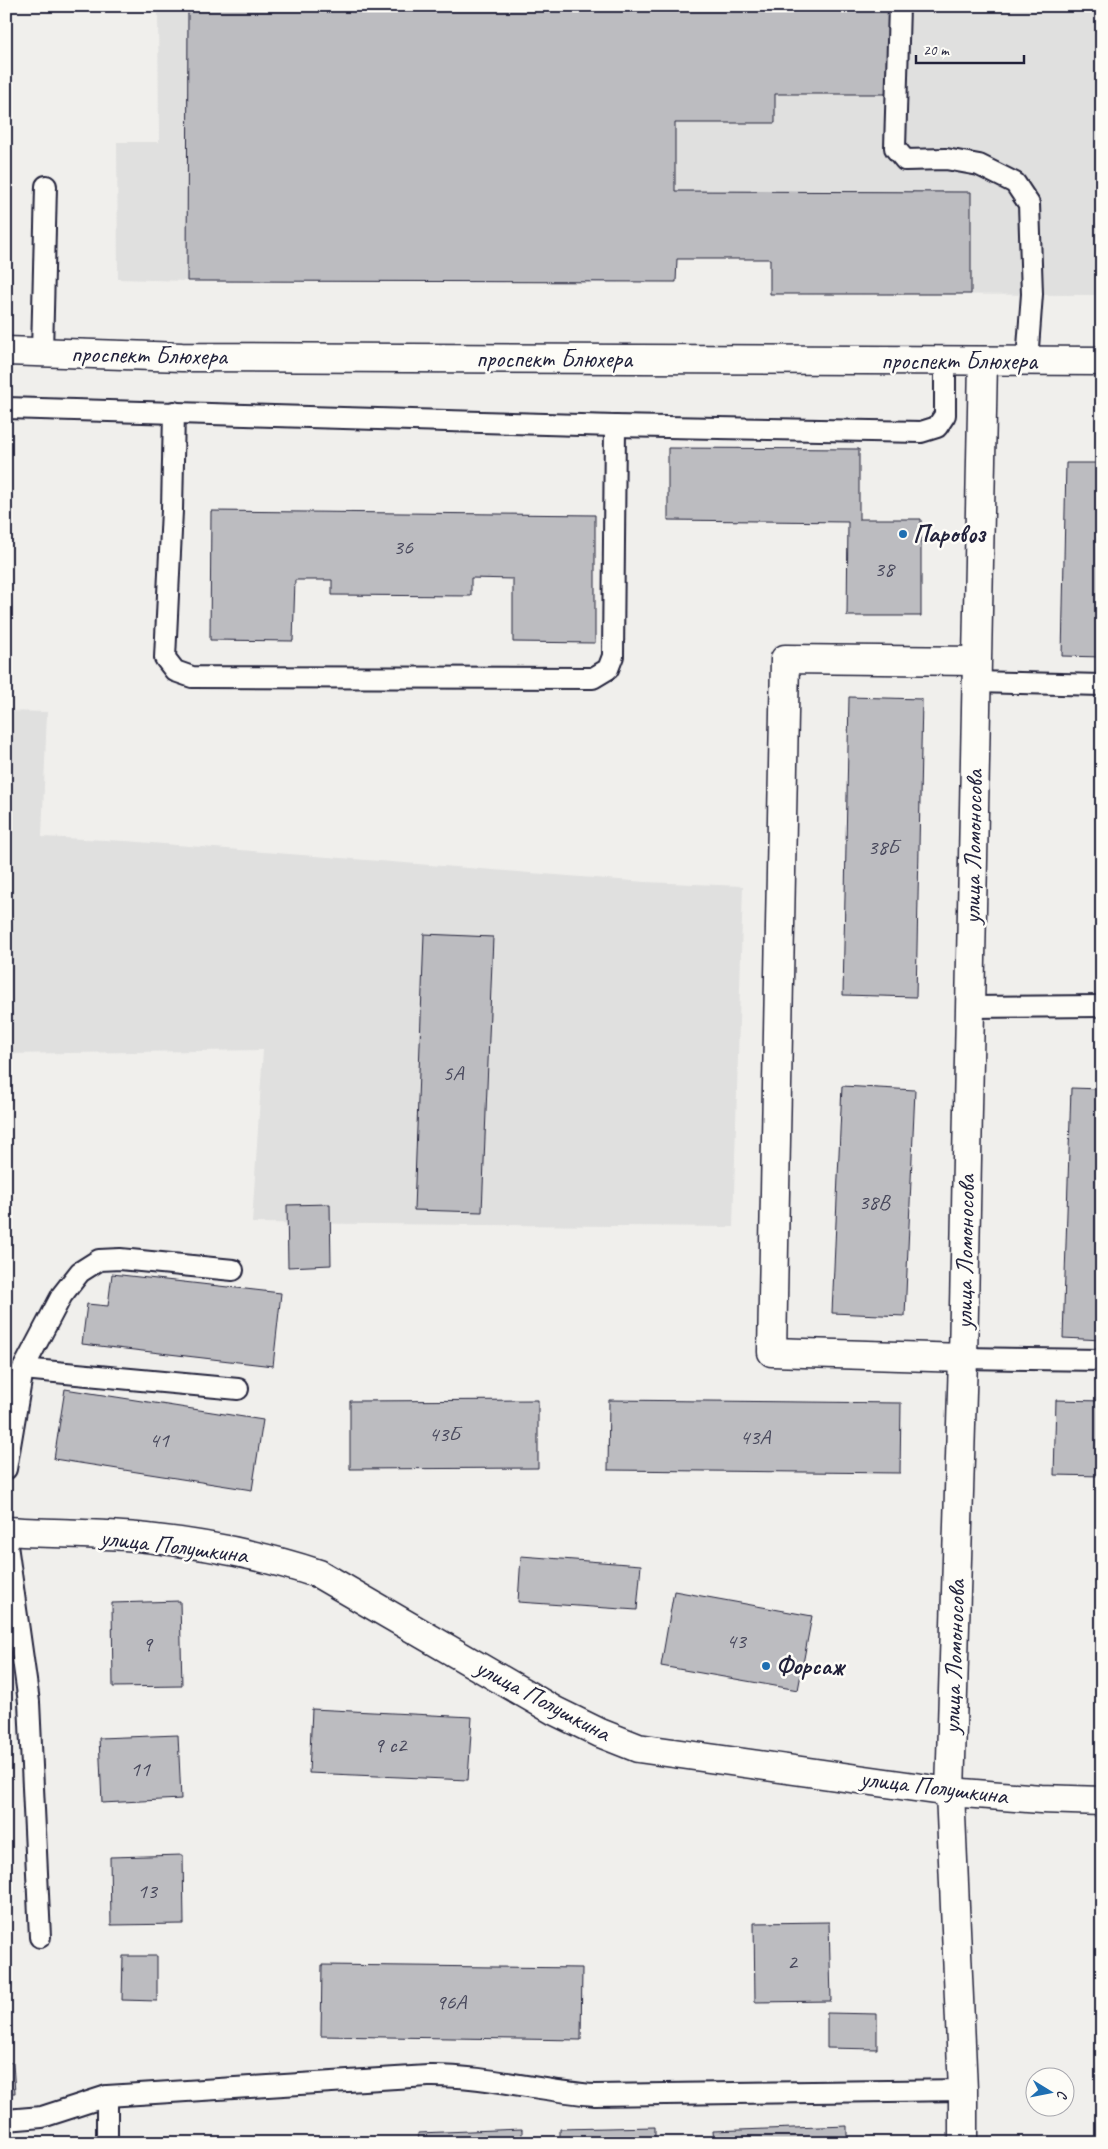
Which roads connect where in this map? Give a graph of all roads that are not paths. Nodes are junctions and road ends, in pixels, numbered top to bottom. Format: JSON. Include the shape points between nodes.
{"nodes":[{"id":1,"x":899,"y":6,"type":"edge"},
{"id":2,"x":46,"y":186,"type":"dead end"},
{"id":3,"x":6,"y":351,"type":"edge"},
{"id":4,"x":42,"y":352,"type":"junction"},
{"id":5,"x":945,"y":361,"type":"junction"},
{"id":6,"x":983,"y":361,"type":"junction"},
{"id":7,"x":1027,"y":361,"type":"junction"},
{"id":8,"x":1102,"y":362,"type":"edge"},
{"id":9,"x":6,"y":408,"type":"edge"},
{"id":10,"x":174,"y":412,"type":"junction"},
{"id":11,"x":615,"y":426,"type":"junction"},
{"id":12,"x":976,"y":672,"type":"junction"},
{"id":13,"x":1102,"y":685,"type":"edge"},
{"id":14,"x":1102,"y":1006,"type":"edge"},
{"id":15,"x":969,"y":1007,"type":"junction"},
{"id":16,"x":233,"y":1270,"type":"dead end"},
{"id":17,"x":963,"y":1358,"type":"junction"},
{"id":18,"x":1102,"y":1360,"type":"edge"},
{"id":19,"x":22,"y":1369,"type":"junction"},
{"id":20,"x":238,"y":1389,"type":"dead end"},
{"id":21,"x":6,"y":1469,"type":"edge"},
{"id":22,"x":6,"y":1531,"type":"edge"},
{"id":23,"x":6,"y":1538,"type":"edge"},
{"id":24,"x":950,"y":1792,"type":"junction"},
{"id":25,"x":1102,"y":1801,"type":"edge"},
{"id":26,"x":40,"y":1937,"type":"dead end"},
{"id":27,"x":963,"y":2090,"type":"junction"},
{"id":28,"x":107,"y":2096,"type":"junction"},
{"id":29,"x":6,"y":2120,"type":"edge"},
{"id":30,"x":107,"y":2143,"type":"edge"},
{"id":31,"x":963,"y":2143,"type":"edge"}],
"edges":[{"from":1,"to":7,"type":"lane","via":[[895,148],[905,160],[946,159],[979,165],[1015,183],[1029,204],[1032,294]]},
{"from":2,"to":4,"type":"lane"},
{"from":3,"to":4,"type":"street","name":"проспект Блюхера"},
{"from":4,"to":5,"type":"street","name":"проспект Блюхера","via":[[182,357]]},
{"from":5,"to":6,"type":"street","name":"проспект Блюхера"},
{"from":5,"to":11,"type":"lane","via":[[945,415],[937,427],[921,432]]},
{"from":6,"to":7,"type":"street","name":"проспект Блюхера"},
{"from":6,"to":12,"type":"street","name":"улица Ломоносова"},
{"from":7,"to":8,"type":"street","name":"проспект Блюхера"},
{"from":9,"to":10,"type":"lane"},
{"from":10,"to":11,"type":"lane"},
{"from":10,"to":11,"type":"lane","via":[[165,658],[175,671],[192,677],[593,678],[608,669],[613,656]]},
{"from":12,"to":13,"type":"lane"},
{"from":12,"to":15,"type":"street","name":"улица Ломоносова"},
{"from":12,"to":17,"type":"street","via":[[784,659],[772,1352]]},
{"from":14,"to":15,"type":"lane"},
{"from":15,"to":17,"type":"street","name":"улица Ломоносова"},
{"from":16,"to":19,"type":"lane","via":[[120,1259],[99,1260],[80,1272],[62,1294]]},
{"from":17,"to":18,"type":"lane"},
{"from":17,"to":24,"type":"street","name":"улица Ломоносова"},
{"from":19,"to":20,"type":"lane"},
{"from":19,"to":21,"type":"lane"},
{"from":22,"to":24,"type":"street","name":"улица Полушкина","via":[[147,1538],[288,1564],[319,1574],[555,1711],[638,1748]]},
{"from":23,"to":26,"type":"lane","via":[[29,1702]]},
{"from":24,"to":25,"type":"street","name":"улица Полушкина"},
{"from":24,"to":27,"type":"street","name":"улица Ломоносова"},
{"from":27,"to":28,"type":"lane","via":[[595,2095],[450,2076]]},
{"from":27,"to":31,"type":"street","name":"улица Ломоносова"},
{"from":28,"to":29,"type":"lane","via":[[42,2117]]},
{"from":28,"to":30,"type":"lane"}]}
